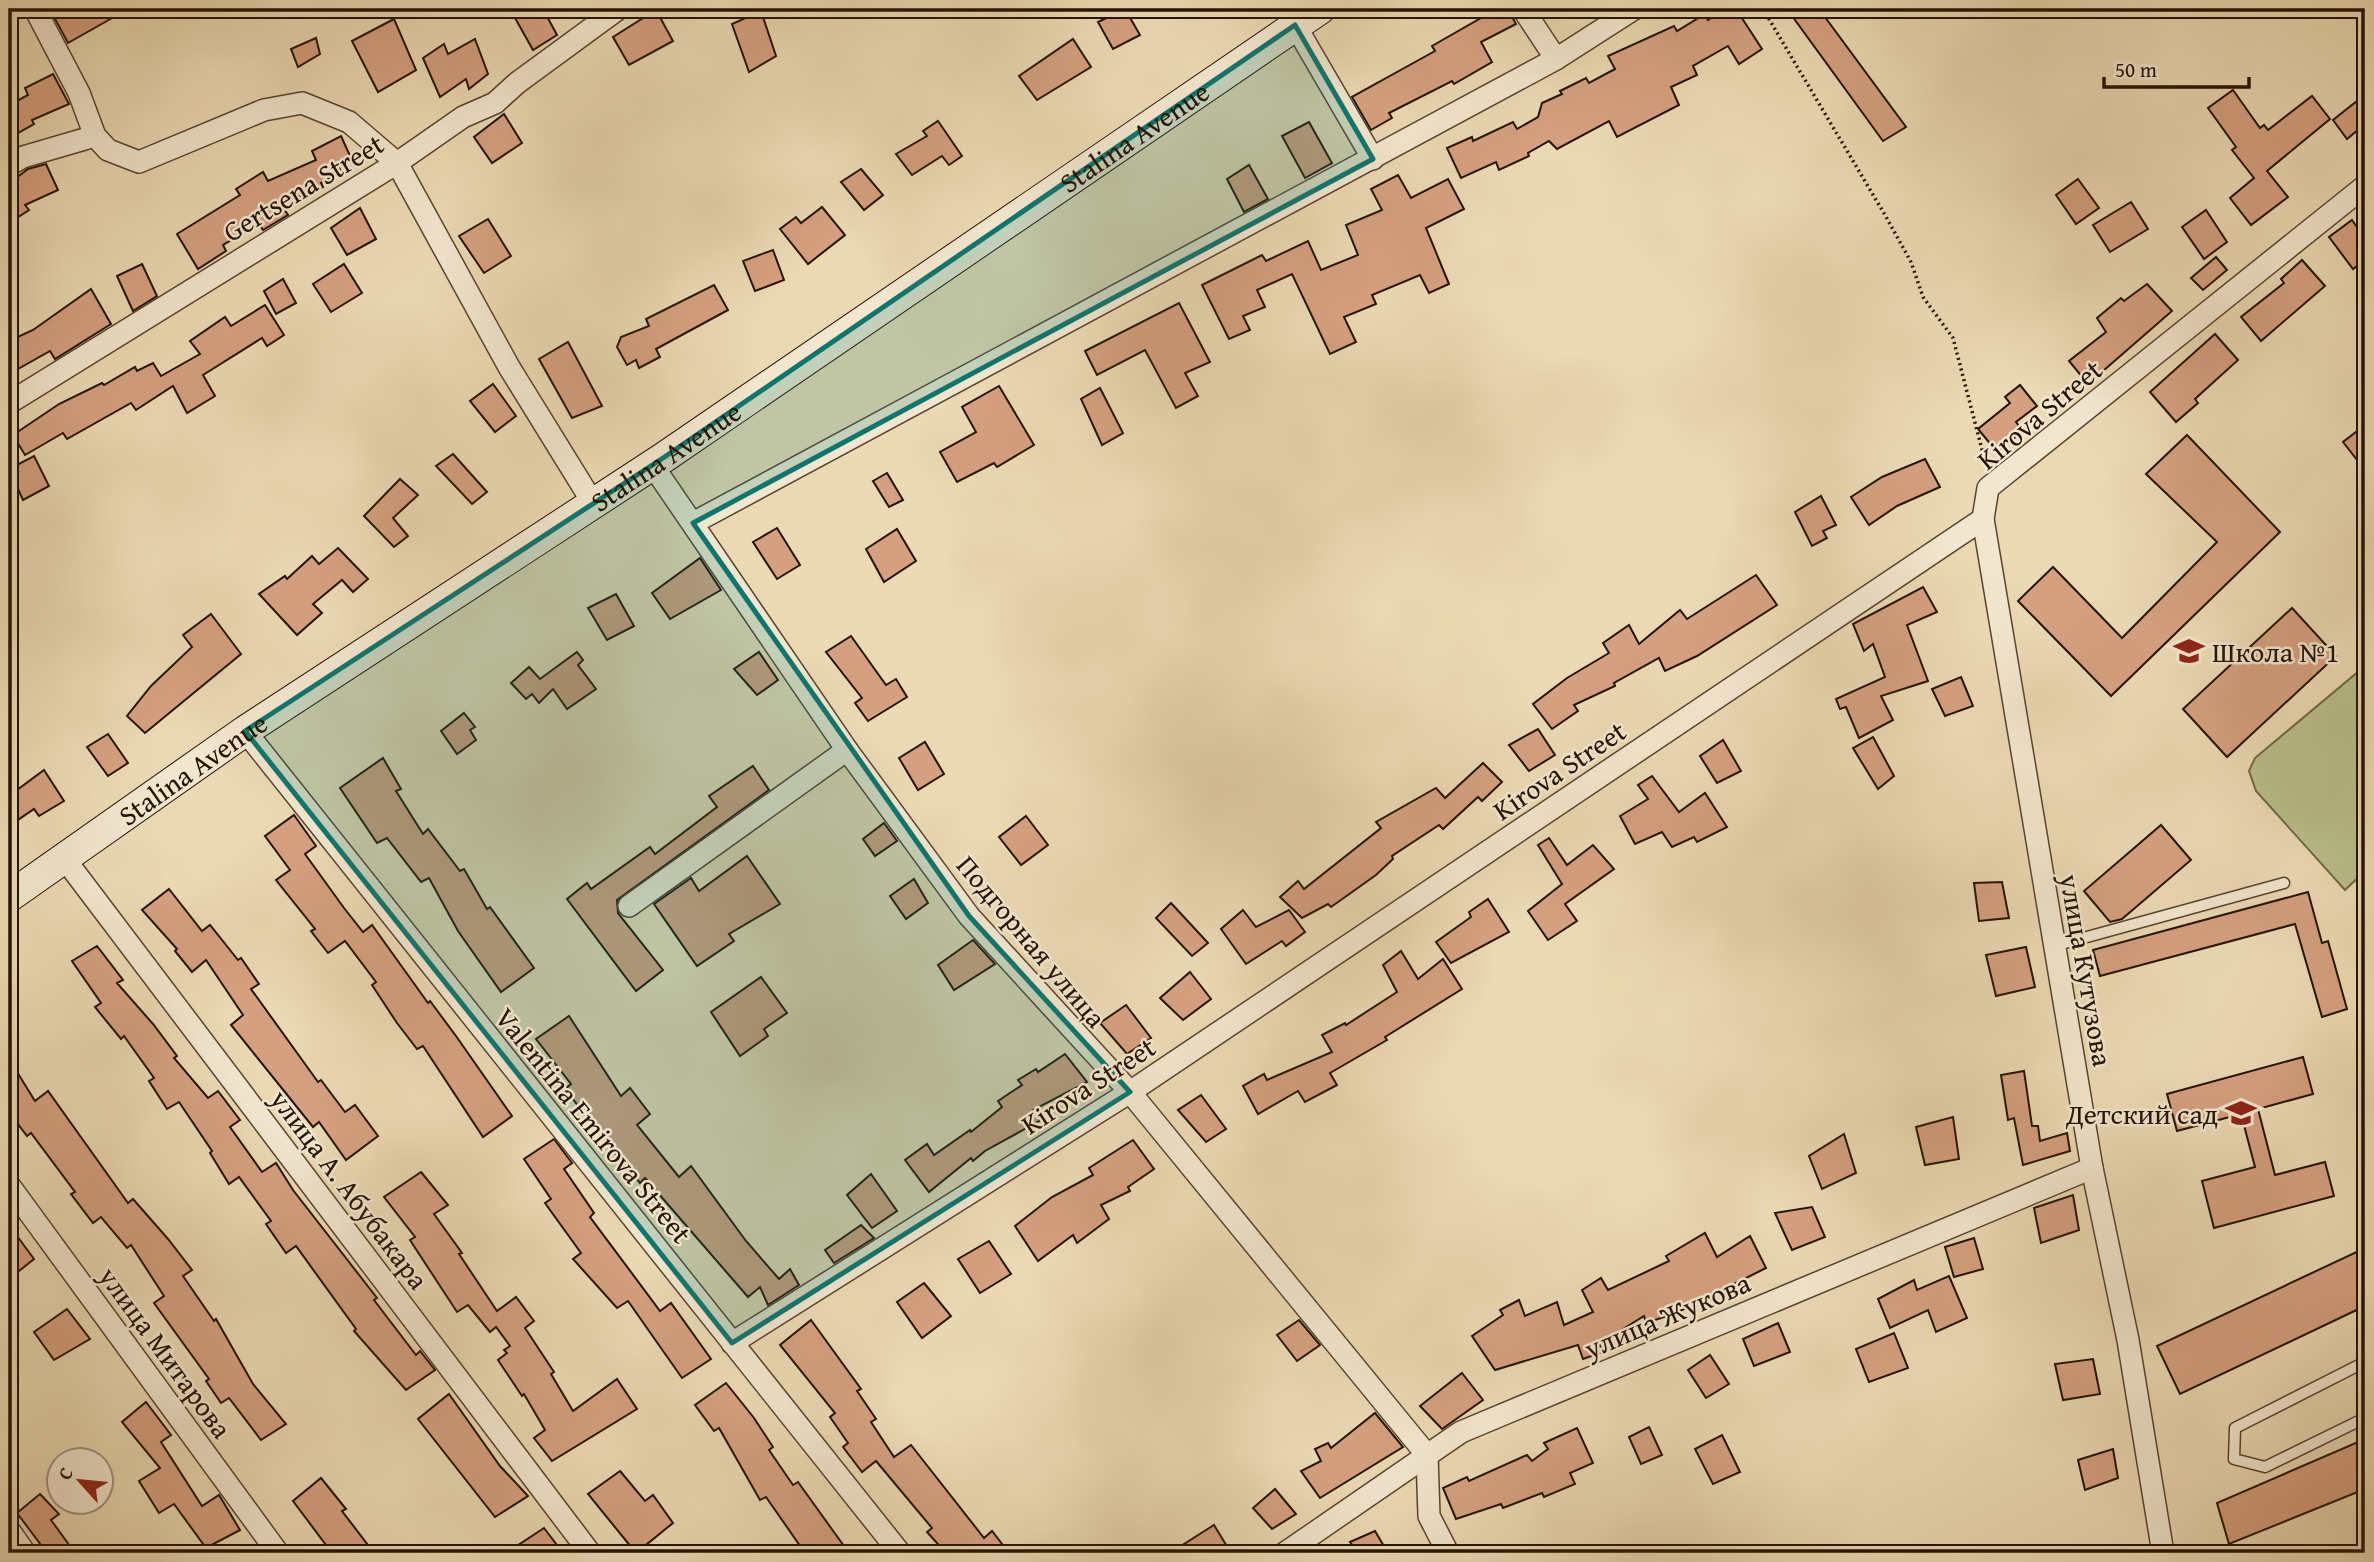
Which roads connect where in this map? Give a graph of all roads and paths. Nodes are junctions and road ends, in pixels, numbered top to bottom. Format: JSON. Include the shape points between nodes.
{"nodes":[{"id":1,"x":35,"y":9,"type":"edge"},
{"id":2,"x":618,"y":9,"type":"edge"},
{"id":3,"x":1320,"y":9,"type":"edge"},
{"id":4,"x":1523,"y":9,"type":"edge"},
{"id":5,"x":1634,"y":9,"type":"edge"},
{"id":6,"x":1763,"y":9,"type":"edge"},
{"id":7,"x":1295,"y":25,"type":"junction"},
{"id":8,"x":1556,"y":59,"type":"junction"},
{"id":9,"x":95,"y":136,"type":"junction"},
{"id":10,"x":1373,"y":159,"type":"junction"},
{"id":11,"x":397,"y":163,"type":"junction"},
{"id":12,"x":9,"y":165,"type":"edge"},
{"id":13,"x":2365,"y":186,"type":"edge"},
{"id":14,"x":9,"y":403,"type":"edge"},
{"id":15,"x":663,"y":458,"type":"junction"},
{"id":16,"x":1988,"y":488,"type":"junction"},
{"id":17,"x":593,"y":503,"type":"junction"},
{"id":18,"x":1983,"y":519,"type":"junction"},
{"id":19,"x":693,"y":523,"type":"junction"},
{"id":20,"x":245,"y":731,"type":"junction"},
{"id":21,"x":847,"y":750,"type":"junction"},
{"id":22,"x":64,"y":858,"type":"junction"},
{"id":23,"x":2284,"y":883,"type":"dead end"},
{"id":24,"x":9,"y":897,"type":"edge"},
{"id":25,"x":629,"y":906,"type":"dead end"},
{"id":26,"x":2054,"y":946,"type":"junction"},
{"id":27,"x":1130,"y":1092,"type":"junction"},
{"id":28,"x":2092,"y":1168,"type":"junction"},
{"id":29,"x":9,"y":1185,"type":"edge"},
{"id":30,"x":732,"y":1343,"type":"junction"},
{"id":31,"x":2365,"y":1362,"type":"edge"},
{"id":32,"x":2365,"y":1418,"type":"edge"},
{"id":33,"x":1427,"y":1455,"type":"junction"},
{"id":34,"x":9,"y":1530,"type":"edge"},
{"id":35,"x":25,"y":1553,"type":"edge"},
{"id":36,"x":278,"y":1553,"type":"edge"},
{"id":37,"x":590,"y":1553,"type":"edge"},
{"id":38,"x":900,"y":1553,"type":"edge"},
{"id":39,"x":1284,"y":1553,"type":"edge"},
{"id":40,"x":1448,"y":1553,"type":"edge"},
{"id":41,"x":2163,"y":1553,"type":"edge"}],
"edges":[{"from":1,"to":9,"type":"street","via":[[79,93]]},
{"from":2,"to":11,"type":"street","name":"Gertsena Street","via":[[495,103],[463,117]]},
{"from":3,"to":7,"type":"street","name":"Stalina Avenue"},
{"from":4,"to":8,"type":"street"},
{"from":5,"to":8,"type":"street"},
{"from":6,"to":16,"type":"path","via":[[1885,215],[1911,262],[1923,297],[1953,338],[1984,450]]},
{"from":7,"to":10,"type":"street"},
{"from":7,"to":15,"type":"street","name":"Stalina Avenue"},
{"from":8,"to":10,"type":"street"},
{"from":9,"to":11,"type":"street","via":[[108,150],[139,162],[264,110],[302,103],[349,122]]},
{"from":9,"to":12,"type":"street"},
{"from":10,"to":19,"type":"street"},
{"from":11,"to":14,"type":"street","name":"Gertsena Street"},
{"from":11,"to":17,"type":"street","via":[[509,367]]},
{"from":13,"to":16,"type":"street","name":"Kirova Street"},
{"from":15,"to":17,"type":"street","name":"Stalina Avenue"},
{"from":15,"to":19,"type":"street","name":"Подгорная улица","via":[[653,466]]},
{"from":16,"to":18,"type":"street","name":"Kirova Street"},
{"from":17,"to":20,"type":"street","name":"Stalina Avenue"},
{"from":18,"to":26,"type":"street","name":"улица Кутузова"},
{"from":18,"to":27,"type":"street","name":"Kirova Street"},
{"from":19,"to":21,"type":"street","name":"Подгорная улица"},
{"from":20,"to":22,"type":"street","name":"Stalina Avenue"},
{"from":20,"to":30,"type":"street","name":"Valentina Emirova Street"},
{"from":21,"to":25,"type":"street"},
{"from":21,"to":27,"type":"street","name":"Подгорная улица","via":[[969,916]]},
{"from":22,"to":24,"type":"street","name":"Stalina Avenue"},
{"from":22,"to":37,"type":"street","name":"улица А. Абубакара"},
{"from":23,"to":26,"type":"lane"},
{"from":26,"to":28,"type":"street","name":"улица Кутузова"},
{"from":27,"to":30,"type":"street","name":"Kirova Street"},
{"from":27,"to":33,"type":"street","name":"Подгорная улица"},
{"from":28,"to":33,"type":"street","name":"улица Жукова","via":[[1461,1432]]},
{"from":28,"to":41,"type":"street","name":"улица Кутузова","via":[[2128,1339]]},
{"from":29,"to":36,"type":"street","name":"улица Митарова"},
{"from":30,"to":38,"type":"street","name":"Valentina Emirova Street"},
{"from":31,"to":32,"type":"lane","via":[[2235,1428],[2234,1459],[2264,1467]]},
{"from":33,"to":39,"type":"street","name":"улица Жукова"},
{"from":33,"to":40,"type":"street","via":[[1429,1517]]},
{"from":34,"to":35,"type":"street"}]}
